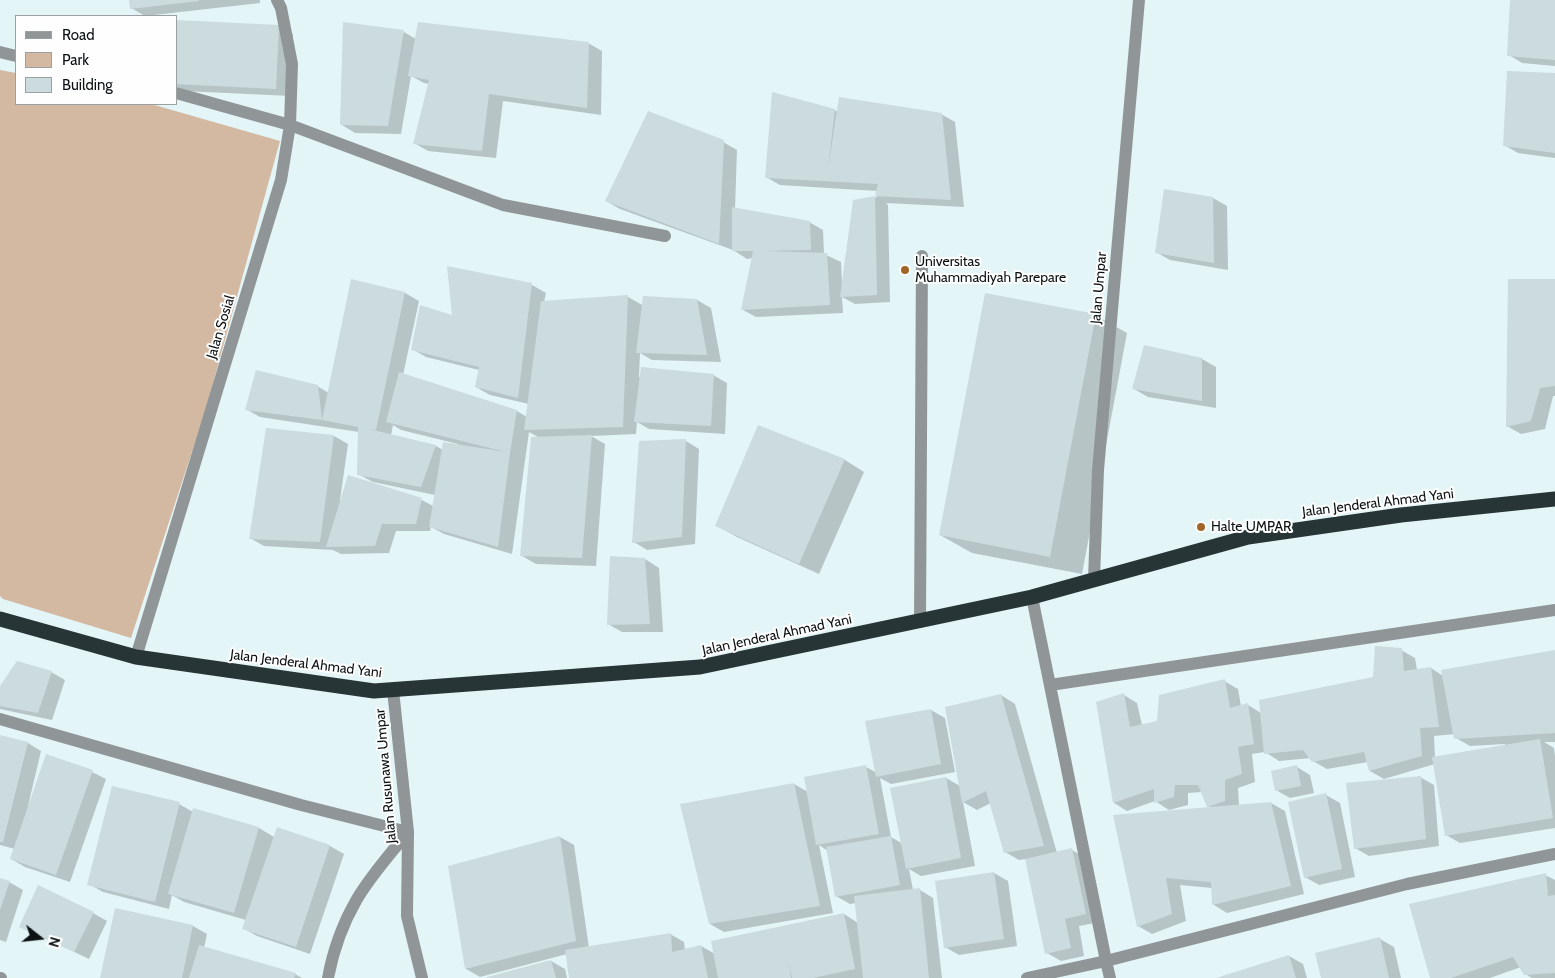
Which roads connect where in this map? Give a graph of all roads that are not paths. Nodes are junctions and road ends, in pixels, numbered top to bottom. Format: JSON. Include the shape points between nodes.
{"nodes":[{"id":1,"x":277,"y":0,"type":"edge"},
{"id":2,"x":1139,"y":0,"type":"edge"},
{"id":3,"x":0,"y":52,"type":"edge"},
{"id":4,"x":15,"y":56,"type":"edge"},
{"id":5,"x":178,"y":94,"type":"edge"},
{"id":6,"x":290,"y":125,"type":"junction"},
{"id":7,"x":665,"y":236,"type":"dead end"},
{"id":8,"x":922,"y":256,"type":"dead end"},
{"id":9,"x":1555,"y":499,"type":"edge"},
{"id":10,"x":1094,"y":579,"type":"junction"},
{"id":11,"x":1032,"y":597,"type":"junction"},
{"id":12,"x":1555,"y":610,"type":"edge"},
{"id":13,"x":0,"y":619,"type":"edge"},
{"id":14,"x":920,"y":622,"type":"junction"},
{"id":15,"x":136,"y":657,"type":"junction"},
{"id":16,"x":1050,"y":685,"type":"junction"},
{"id":17,"x":393,"y":690,"type":"junction"},
{"id":18,"x":0,"y":719,"type":"edge"},
{"id":19,"x":408,"y":832,"type":"junction"},
{"id":20,"x":1555,"y":854,"type":"edge"},
{"id":21,"x":1106,"y":961,"type":"junction"},
{"id":22,"x":328,"y":978,"type":"edge"},
{"id":23,"x":422,"y":978,"type":"edge"},
{"id":24,"x":1028,"y":978,"type":"edge"},
{"id":25,"x":1110,"y":978,"type":"edge"}],
"edges":[{"from":1,"to":6,"type":"street","name":"Jalan Sosial","via":[[292,64]]},
{"from":2,"to":10,"type":"street","name":"Jalan Umpar","via":[[1098,470]]},
{"from":3,"to":4,"type":"street"},
{"from":5,"to":6,"type":"street"},
{"from":6,"to":7,"type":"street","via":[[503,204]]},
{"from":6,"to":15,"type":"street","name":"Jalan Sosial","via":[[281,180]]},
{"from":8,"to":14,"type":"street"},
{"from":9,"to":10,"type":"highway","name":"Jalan Jenderal Ahmad Yani","via":[[1402,515],[1248,537]]},
{"from":10,"to":11,"type":"highway","name":"Jalan Jenderal Ahmad Yani"},
{"from":11,"to":14,"type":"highway","name":"Jalan Jenderal Ahmad Yani"},
{"from":11,"to":16,"type":"street"},
{"from":12,"to":16,"type":"street"},
{"from":13,"to":15,"type":"highway","name":"Jalan Jenderal Ahmad Yani"},
{"from":14,"to":17,"type":"highway","name":"Jalan Jenderal Ahmad Yani","via":[[700,668]]},
{"from":15,"to":17,"type":"highway","name":"Jalan Jenderal Ahmad Yani","via":[[374,691]]},
{"from":16,"to":21,"type":"street"},
{"from":17,"to":19,"type":"street","name":"Jalan Rusunawa Umpar"},
{"from":18,"to":19,"type":"street","via":[[301,805]]},
{"from":19,"to":22,"type":"street","via":[[357,899],[332,955]]},
{"from":19,"to":23,"type":"street","name":"Jalan Rusunawa Umpar","via":[[407,916]]},
{"from":20,"to":21,"type":"street","via":[[1407,884]]},
{"from":21,"to":24,"type":"street"},
{"from":21,"to":25,"type":"street"}]}
